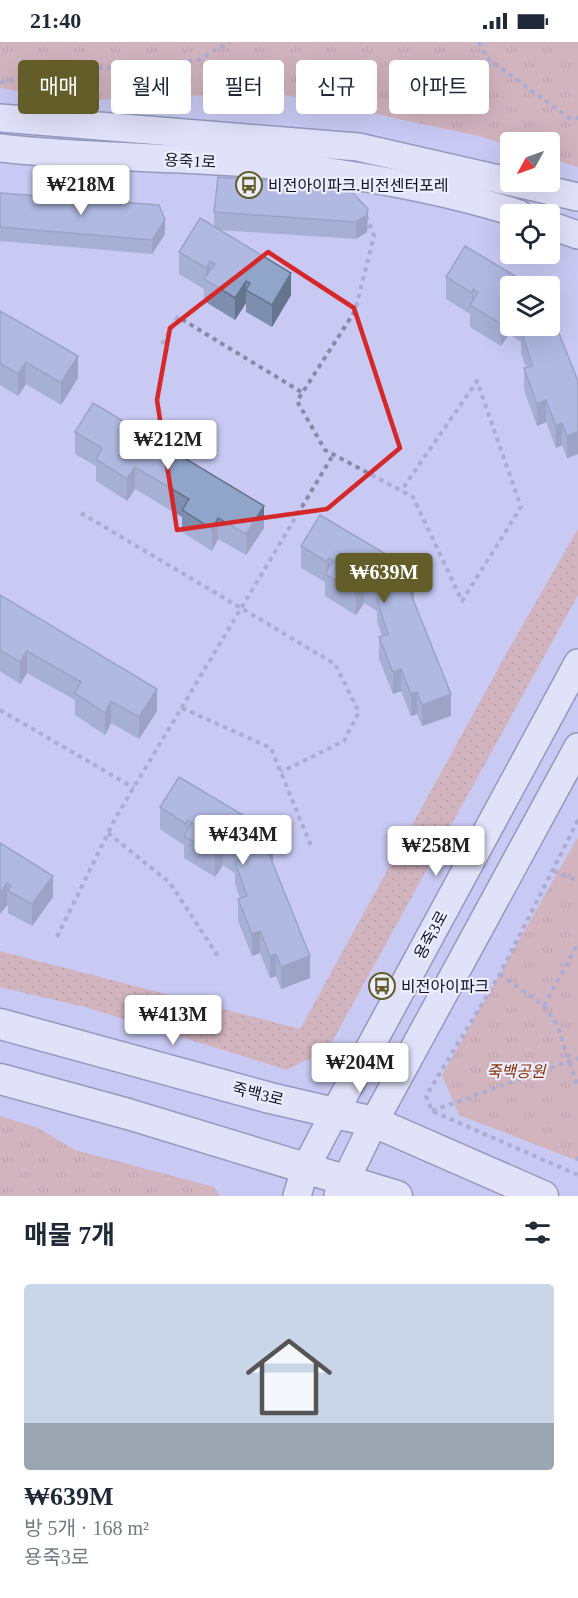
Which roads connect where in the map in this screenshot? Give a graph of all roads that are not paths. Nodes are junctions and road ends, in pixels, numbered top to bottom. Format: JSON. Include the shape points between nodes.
{"nodes":[{"id":1,"x":0,"y":118,"type":"edge"},
{"id":2,"x":0,"y":148,"type":"edge"},
{"id":3,"x":578,"y":197,"type":"edge"},
{"id":4,"x":500,"y":209,"type":"edge"},
{"id":5,"x":560,"y":229,"type":"edge"},
{"id":6,"x":578,"y":235,"type":"edge"},
{"id":7,"x":578,"y":663,"type":"edge"},
{"id":8,"x":578,"y":747,"type":"edge"},
{"id":9,"x":0,"y":1024,"type":"edge"},
{"id":10,"x":0,"y":1079,"type":"edge"},
{"id":11,"x":334,"y":1112,"type":"junction"},
{"id":12,"x":374,"y":1122,"type":"junction"},
{"id":13,"x":301,"y":1182,"type":"edge"},
{"id":14,"x":341,"y":1187,"type":"edge"},
{"id":15,"x":397,"y":1196,"type":"edge"},
{"id":16,"x":543,"y":1196,"type":"edge"}],
"edges":[{"from":1,"to":3,"type":"street","via":[[358,147]]},
{"from":2,"to":4,"type":"street","name":"용죽1로","via":[[56,155],[272,165],[351,177]]},
{"from":5,"to":6,"type":"street"},
{"from":7,"to":11,"type":"street","name":"용죽3로"},
{"from":8,"to":12,"type":"street"},
{"from":9,"to":11,"type":"main road","name":"죽백3로"},
{"from":10,"to":13,"type":"main road","via":[[128,1114]]},
{"from":11,"to":12,"type":"main road","name":"죽백3로"},
{"from":11,"to":13,"type":"street","name":"용죽3로"},
{"from":12,"to":14,"type":"street"},
{"from":12,"to":16,"type":"main road","name":"죽백3로"},
{"from":13,"to":14,"type":"main road"},
{"from":14,"to":15,"type":"main road"}]}
